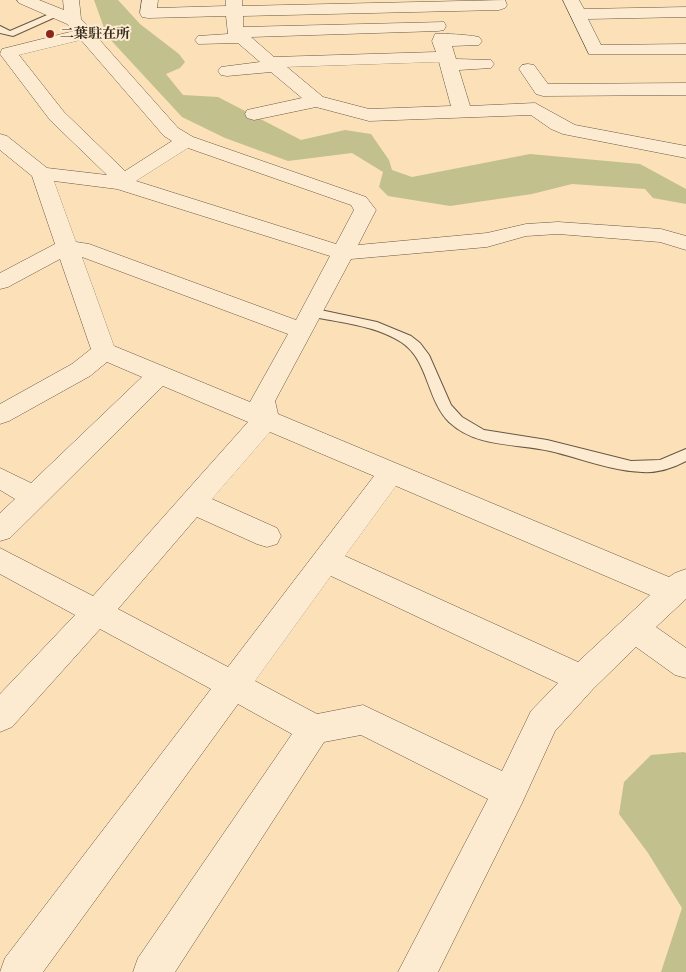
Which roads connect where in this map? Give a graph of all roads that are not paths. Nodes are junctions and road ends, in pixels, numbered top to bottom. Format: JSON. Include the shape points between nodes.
{"nodes":[{"id":1,"x":24,"y":0,"type":"edge"},
{"id":2,"x":150,"y":0,"type":"edge"},
{"id":3,"x":497,"y":0,"type":"edge"},
{"id":4,"x":433,"y":3,"type":"edge"},
{"id":5,"x":366,"y":4,"type":"edge"},
{"id":6,"x":234,"y":5,"type":"edge"},
{"id":7,"x":302,"y":5,"type":"edge"},
{"id":8,"x":574,"y":7,"type":"edge"},
{"id":9,"x":686,"y":12,"type":"edge"},
{"id":10,"x":71,"y":17,"type":"edge"},
{"id":11,"x":0,"y":29,"type":"edge"},
{"id":12,"x":238,"y":35,"type":"junction"},
{"id":13,"x":204,"y":40,"type":"dead end"},
{"id":14,"x":473,"y":41,"type":"dead end"},
{"id":15,"x":443,"y":47,"type":"junction"},
{"id":16,"x":686,"y":48,"type":"edge"},
{"id":17,"x":4,"y":51,"type":"edge"},
{"id":18,"x":272,"y":64,"type":"junction"},
{"id":19,"x":485,"y":64,"type":"dead end"},
{"id":20,"x":528,"y":70,"type":"dead end"},
{"id":21,"x":227,"y":71,"type":"dead end"},
{"id":22,"x":686,"y":89,"type":"edge"},
{"id":23,"x":385,"y":96,"type":"dead end"},
{"id":24,"x":316,"y":101,"type":"junction"},
{"id":25,"x":462,"y":111,"type":"junction"},
{"id":26,"x":254,"y":114,"type":"dead end"},
{"id":27,"x":390,"y":114,"type":"junction"},
{"id":28,"x":0,"y":140,"type":"edge"},
{"id":29,"x":186,"y":141,"type":"junction"},
{"id":30,"x":686,"y":162,"type":"edge"},
{"id":31,"x":41,"y":173,"type":"junction"},
{"id":32,"x":120,"y":183,"type":"junction"},
{"id":33,"x":686,"y":243,"type":"edge"},
{"id":34,"x":66,"y":247,"type":"junction"},
{"id":35,"x":342,"y":253,"type":"junction"},
{"id":36,"x":0,"y":282,"type":"edge"},
{"id":37,"x":307,"y":321,"type":"junction"},
{"id":38,"x":104,"y":351,"type":"junction"},
{"id":39,"x":160,"y":374,"type":"junction"},
{"id":40,"x":0,"y":415,"type":"edge"},
{"id":41,"x":266,"y":419,"type":"junction"},
{"id":42,"x":686,"y":454,"type":"edge"},
{"id":43,"x":392,"y":472,"type":"junction"},
{"id":44,"x":0,"y":478,"type":"edge"},
{"id":45,"x":35,"y":496,"type":"junction"},
{"id":46,"x":193,"y":502,"type":"junction"},
{"id":47,"x":0,"y":530,"type":"edge"},
{"id":48,"x":267,"y":536,"type":"dead end"},
{"id":49,"x":0,"y":560,"type":"edge"},
{"id":50,"x":327,"y":561,"type":"junction"},
{"id":51,"x":680,"y":586,"type":"edge"},
{"id":52,"x":97,"y":612,"type":"junction"},
{"id":53,"x":636,"y":630,"type":"junction"},
{"id":54,"x":686,"y":665,"type":"edge"},
{"id":55,"x":582,"y":679,"type":"junction"},
{"id":56,"x":235,"y":685,"type":"junction"},
{"id":57,"x":0,"y":717,"type":"edge"},
{"id":58,"x":314,"y":729,"type":"junction"},
{"id":59,"x":510,"y":792,"type":"junction"},
{"id":60,"x":19,"y":972,"type":"edge"},
{"id":61,"x":152,"y":972,"type":"edge"},
{"id":62,"x":417,"y":972,"type":"edge"}],
"edges":[{"from":1,"to":10,"type":"street"},
{"from":2,"to":6,"type":"street","via":[[148,12]]},
{"from":3,"to":4,"type":"street","via":[[499,5]]},
{"from":4,"to":5,"type":"street"},
{"from":4,"to":15,"type":"street"},
{"from":5,"to":7,"type":"street"},
{"from":6,"to":7,"type":"street"},
{"from":6,"to":12,"type":"street"},
{"from":8,"to":9,"type":"street"},
{"from":8,"to":16,"type":"street","via":[[596,50]]},
{"from":10,"to":11,"type":"lane","via":[[10,34]]},
{"from":10,"to":17,"type":"street"},
{"from":10,"to":29,"type":"street","via":[[171,132]]},
{"from":12,"to":13,"type":"street"},
{"from":12,"to":15,"type":"street"},
{"from":12,"to":18,"type":"street"},
{"from":14,"to":15,"type":"street"},
{"from":15,"to":18,"type":"street"},
{"from":15,"to":19,"type":"street"},
{"from":15,"to":25,"type":"street"},
{"from":17,"to":32,"type":"street","via":[[57,116],[118,175]]},
{"from":18,"to":21,"type":"street"},
{"from":18,"to":24,"type":"street"},
{"from":20,"to":22,"type":"street","via":[[543,90]]},
{"from":23,"to":27,"type":"street"},
{"from":24,"to":26,"type":"street"},
{"from":24,"to":27,"type":"street","via":[[369,115]]},
{"from":25,"to":27,"type":"street"},
{"from":25,"to":30,"type":"street","via":[[535,108],[570,130]]},
{"from":28,"to":31,"type":"street"},
{"from":29,"to":32,"type":"street"},
{"from":29,"to":35,"type":"street","via":[[359,201],[365,210]]},
{"from":31,"to":32,"type":"street"},
{"from":31,"to":34,"type":"street"},
{"from":32,"to":35,"type":"street"},
{"from":33,"to":35,"type":"street","via":[[661,236],[558,228],[526,230],[487,240]]},
{"from":34,"to":36,"type":"street"},
{"from":34,"to":37,"type":"street"},
{"from":34,"to":38,"type":"street"},
{"from":35,"to":37,"type":"street"},
{"from":37,"to":41,"type":"street","via":[[262,401]]},
{"from":37,"to":42,"type":"lane","via":[[375,326],[406,338],[424,356],[434,389],[443,405],[454,418],[479,434],[544,444],[640,467],[658,467]]},
{"from":38,"to":39,"type":"street"},
{"from":38,"to":40,"type":"street","via":[[81,370]]},
{"from":39,"to":41,"type":"street"},
{"from":39,"to":45,"type":"street"},
{"from":41,"to":43,"type":"street"},
{"from":41,"to":46,"type":"street"},
{"from":43,"to":50,"type":"street"},
{"from":43,"to":51,"type":"street"},
{"from":44,"to":45,"type":"street"},
{"from":45,"to":47,"type":"street"},
{"from":46,"to":48,"type":"street"},
{"from":46,"to":52,"type":"street"},
{"from":49,"to":52,"type":"street"},
{"from":50,"to":55,"type":"street"},
{"from":50,"to":56,"type":"street"},
{"from":51,"to":53,"type":"street"},
{"from":52,"to":56,"type":"street"},
{"from":52,"to":57,"type":"street"},
{"from":53,"to":54,"type":"street"},
{"from":53,"to":55,"type":"street"},
{"from":55,"to":59,"type":"street","via":[[543,721]]},
{"from":56,"to":58,"type":"street"},
{"from":56,"to":60,"type":"street"},
{"from":58,"to":59,"type":"street","via":[[363,720]]},
{"from":58,"to":61,"type":"street"},
{"from":59,"to":62,"type":"street"}]}
